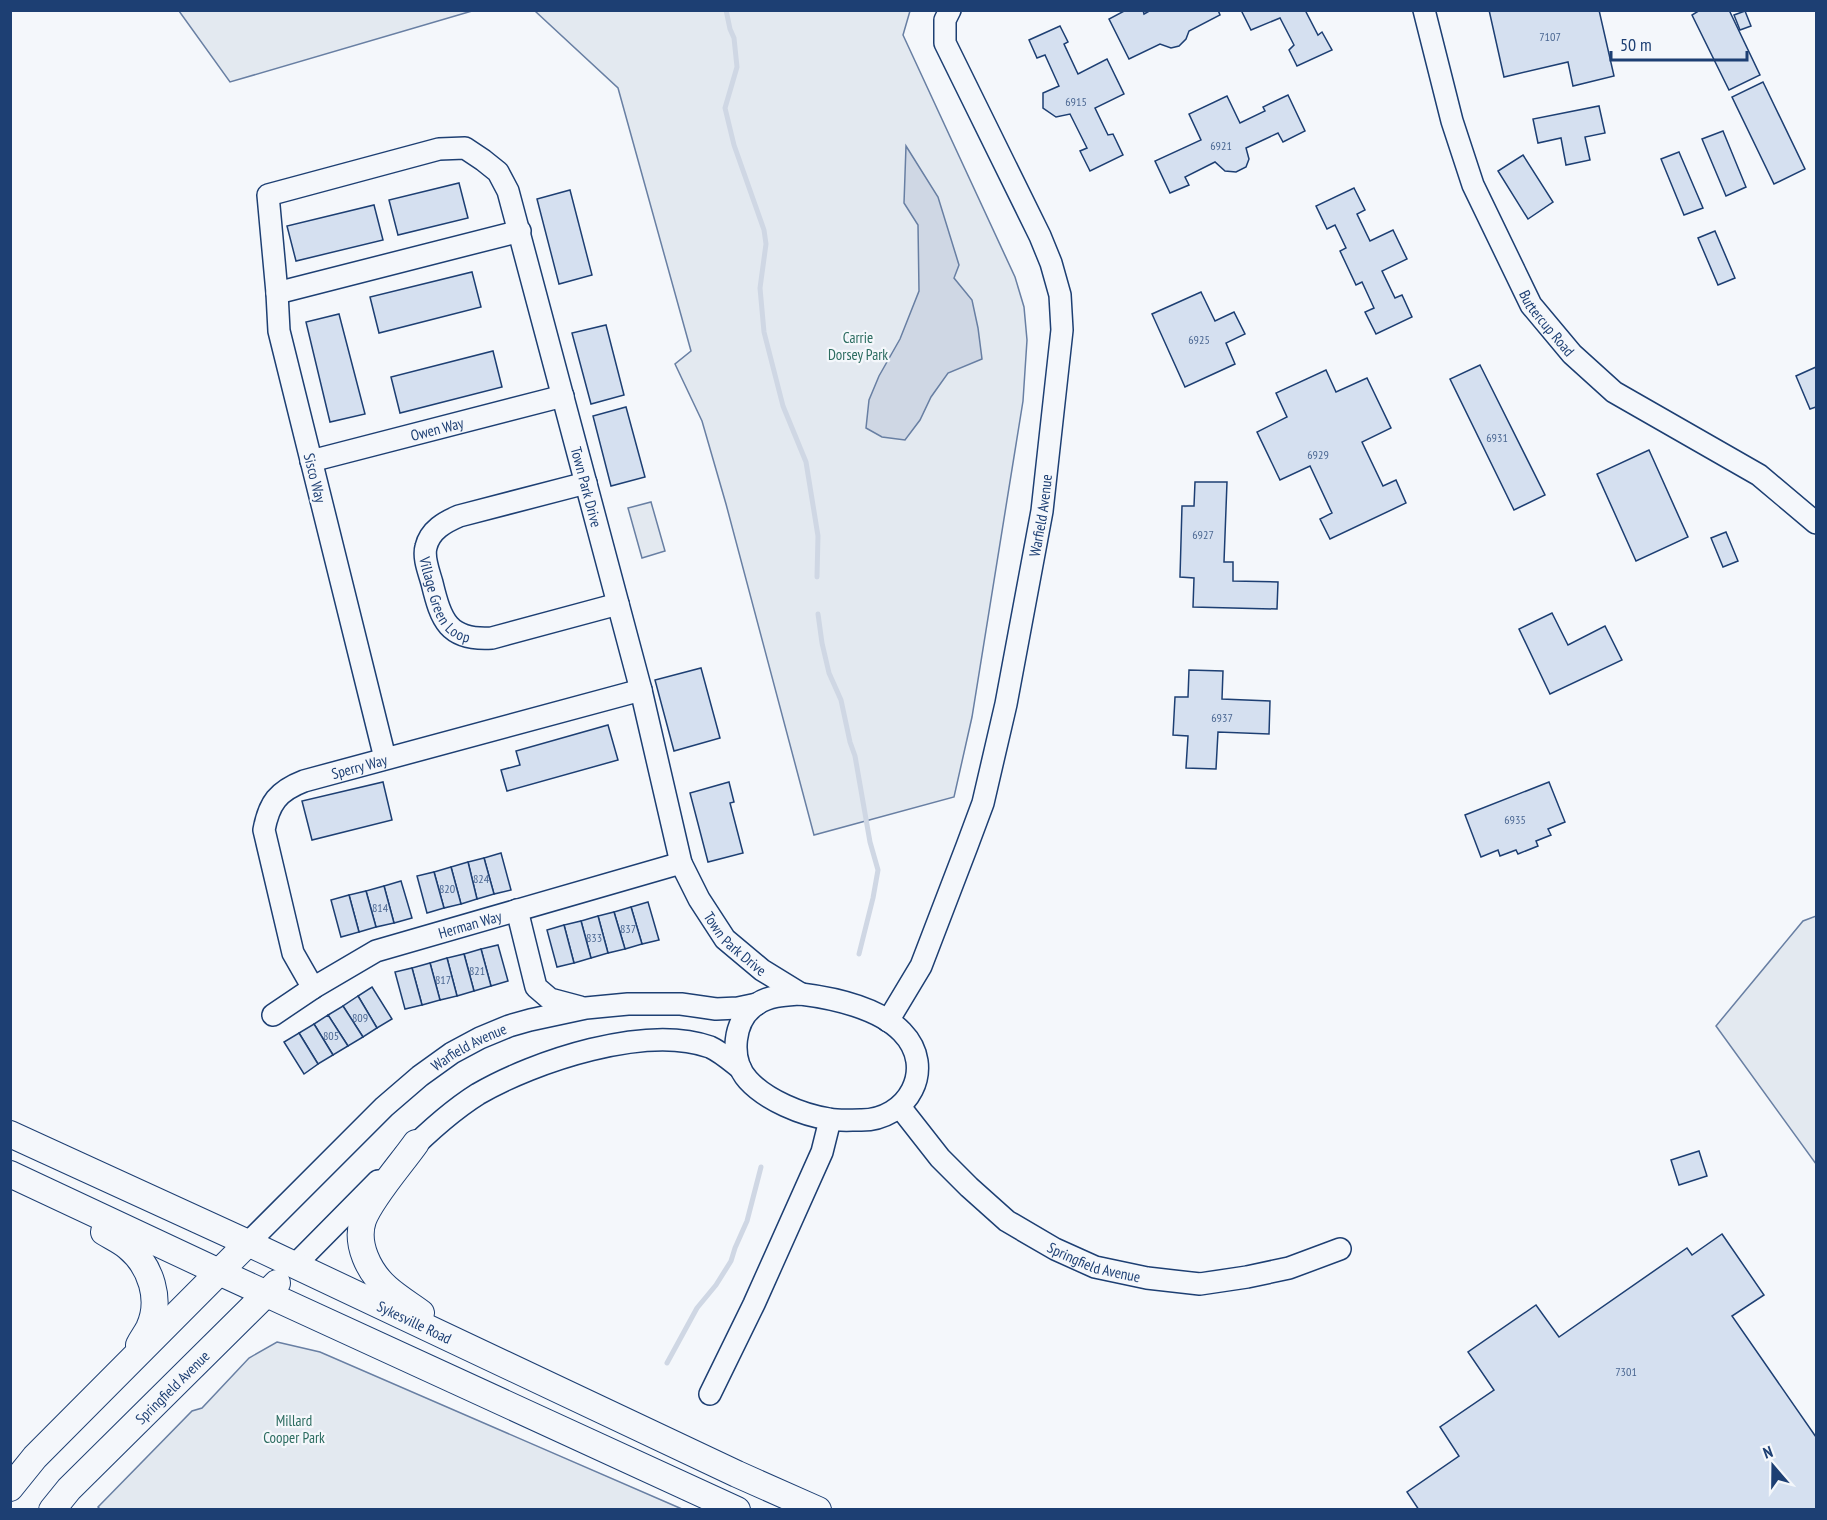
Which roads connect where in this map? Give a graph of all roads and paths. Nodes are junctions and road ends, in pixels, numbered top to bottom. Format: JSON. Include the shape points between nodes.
{"nodes":[{"id":1,"x":950,"y":10,"type":"edge"},
{"id":2,"x":1424,"y":10,"type":"edge"},
{"id":3,"x":268,"y":195,"type":"joint"},
{"id":4,"x":520,"y":231,"type":"junction"},
{"id":5,"x":278,"y":293,"type":"junction"},
{"id":6,"x":563,"y":396,"type":"junction"},
{"id":7,"x":311,"y":461,"type":"junction"},
{"id":8,"x":586,"y":483,"type":"junction"},
{"id":9,"x":1816,"y":523,"type":"edge"},
{"id":10,"x":618,"y":604,"type":"junction"},
{"id":11,"x":641,"y":690,"type":"junction"},
{"id":12,"x":385,"y":758,"type":"junction"},
{"id":13,"x":681,"y":863,"type":"junction"},
{"id":14,"x":517,"y":910,"type":"junction"},
{"id":15,"x":536,"y":987,"type":"junction"},
{"id":16,"x":313,"y":988,"type":"junction"},
{"id":17,"x":801,"y":994,"type":"junction"},
{"id":18,"x":757,"y":1004,"type":"junction"},
{"id":19,"x":586,"y":1008,"type":"junction"},
{"id":20,"x":273,"y":1015,"type":"dead end"},
{"id":21,"x":888,"y":1021,"type":"junction"},
{"id":22,"x":509,"y":1026,"type":"junction"},
{"id":23,"x":740,"y":1068,"type":"junction"},
{"id":24,"x":900,"y":1107,"type":"junction"},
{"id":25,"x":830,"y":1120,"type":"junction"},
{"id":26,"x":10,"y":1134,"type":"edge"},
{"id":27,"x":417,"y":1143,"type":"junction"},
{"id":28,"x":10,"y":1176,"type":"edge"},
{"id":29,"x":248,"y":1244,"type":"junction"},
{"id":30,"x":1340,"y":1249,"type":"dead end"},
{"id":31,"x":294,"y":1266,"type":"junction"},
{"id":32,"x":219,"y":1272,"type":"junction"},
{"id":33,"x":266,"y":1294,"type":"junction"},
{"id":34,"x":469,"y":1348,"type":"junction"},
{"id":35,"x":128,"y":1362,"type":"junction"},
{"id":36,"x":710,"y":1394,"type":"dead end"},
{"id":37,"x":10,"y":1488,"type":"edge"},
{"id":38,"x":52,"y":1509,"type":"edge"},
{"id":39,"x":737,"y":1509,"type":"edge"},
{"id":40,"x":818,"y":1509,"type":"edge"}],
"edges":[{"from":1,"to":21,"type":"street","name":"Warfield Avenue","via":[[945,20],[945,42],[1051,263],[1060,295],[1062,330],[1042,511],[983,803],[921,966]]},
{"from":2,"to":9,"type":"street","name":"Buttercup Road","via":[[1452,121],[1473,184],[1531,305],[1572,354],[1614,392],[1759,475]]},
{"from":3,"to":4,"type":"street","name":"Town Park Drive","via":[[439,149],[465,148],[498,172],[508,190]]},
{"from":3,"to":5,"type":"street","name":"Sisco Way"},
{"from":4,"to":5,"type":"street"},
{"from":4,"to":6,"type":"street","name":"Town Park Drive"},
{"from":5,"to":7,"type":"street","name":"Sisco Way","via":[[279,331]]},
{"from":6,"to":7,"type":"street","name":"Owen Way"},
{"from":6,"to":8,"type":"street","name":"Town Park Drive"},
{"from":7,"to":12,"type":"street","name":"Sisco Way"},
{"from":8,"to":10,"type":"street","name":"Town Park Drive"},
{"from":8,"to":10,"type":"street","name":"Village Green Loop","via":[[441,524],[426,547],[439,612],[446,625],[477,639]]},
{"from":10,"to":11,"type":"street","name":"Town Park Drive"},
{"from":11,"to":12,"type":"street","name":"Sperry Way"},
{"from":11,"to":13,"type":"street","name":"Town Park Drive"},
{"from":12,"to":16,"type":"street","name":"Sperry Way","via":[[289,787],[278,796],[267,817],[264,830],[293,953]]},
{"from":13,"to":14,"type":"street","name":"Herman Way"},
{"from":13,"to":17,"type":"street","name":"Town Park Drive","via":[[725,939],[762,970]]},
{"from":14,"to":15,"type":"street"},
{"from":14,"to":16,"type":"street","name":"Herman Way","via":[[376,951]]},
{"from":15,"to":19,"type":"street","via":[[550,999]]},
{"from":15,"to":22,"type":"street"},
{"from":16,"to":20,"type":"street","name":"Herman Way"},
{"from":17,"to":18,"type":"street","via":[[774,997]]},
{"from":17,"to":21,"type":"street","via":[[832,998]]},
{"from":18,"to":19,"type":"street","name":"Warfield Avenue","via":[[716,1009],[681,1004]]},
{"from":18,"to":23,"type":"street","via":[[736,1034]]},
{"from":19,"to":22,"type":"street","name":"Warfield Avenue"},
{"from":21,"to":24,"type":"street","via":[[902,1031],[918,1059],[917,1080]]},
{"from":22,"to":29,"type":"street","name":"Warfield Avenue","via":[[452,1053],[420,1076]]},
{"from":23,"to":25,"type":"street","via":[[769,1097],[799,1112]]},
{"from":23,"to":27,"type":"street","via":[[710,1047],[685,1041],[635,1041],[585,1051],[500,1082],[450,1114]]},
{"from":24,"to":25,"type":"street","via":[[887,1116],[868,1120]]},
{"from":24,"to":30,"type":"street","name":"Springfield Avenue","via":[[940,1158],[1007,1221],[1095,1267],[1200,1284],[1289,1268]]},
{"from":25,"to":36,"type":"street","via":[[822,1152]]},
{"from":26,"to":29,"type":"main road","name":"Sykesville Road"},
{"from":27,"to":31,"type":"street"},
{"from":27,"to":34,"type":"main road","via":[[363,1221],[363,1252],[386,1287]]},
{"from":28,"to":32,"type":"main road"},
{"from":28,"to":35,"type":"main road","via":[[126,1246],[147,1269],[153,1285],[150,1327]]},
{"from":29,"to":31,"type":"main road","name":"Sykesville Road"},
{"from":29,"to":32,"type":"main road"},
{"from":31,"to":33,"type":"main road","name":"Springfield Avenue"},
{"from":31,"to":34,"type":"main road","name":"Sykesville Road"},
{"from":32,"to":33,"type":"main road"},
{"from":32,"to":35,"type":"main road"},
{"from":33,"to":38,"type":"main road","name":"Springfield Avenue"},
{"from":33,"to":39,"type":"main road"},
{"from":34,"to":40,"type":"main road","name":"Sykesville Road"},
{"from":35,"to":37,"type":"main road"}]}
